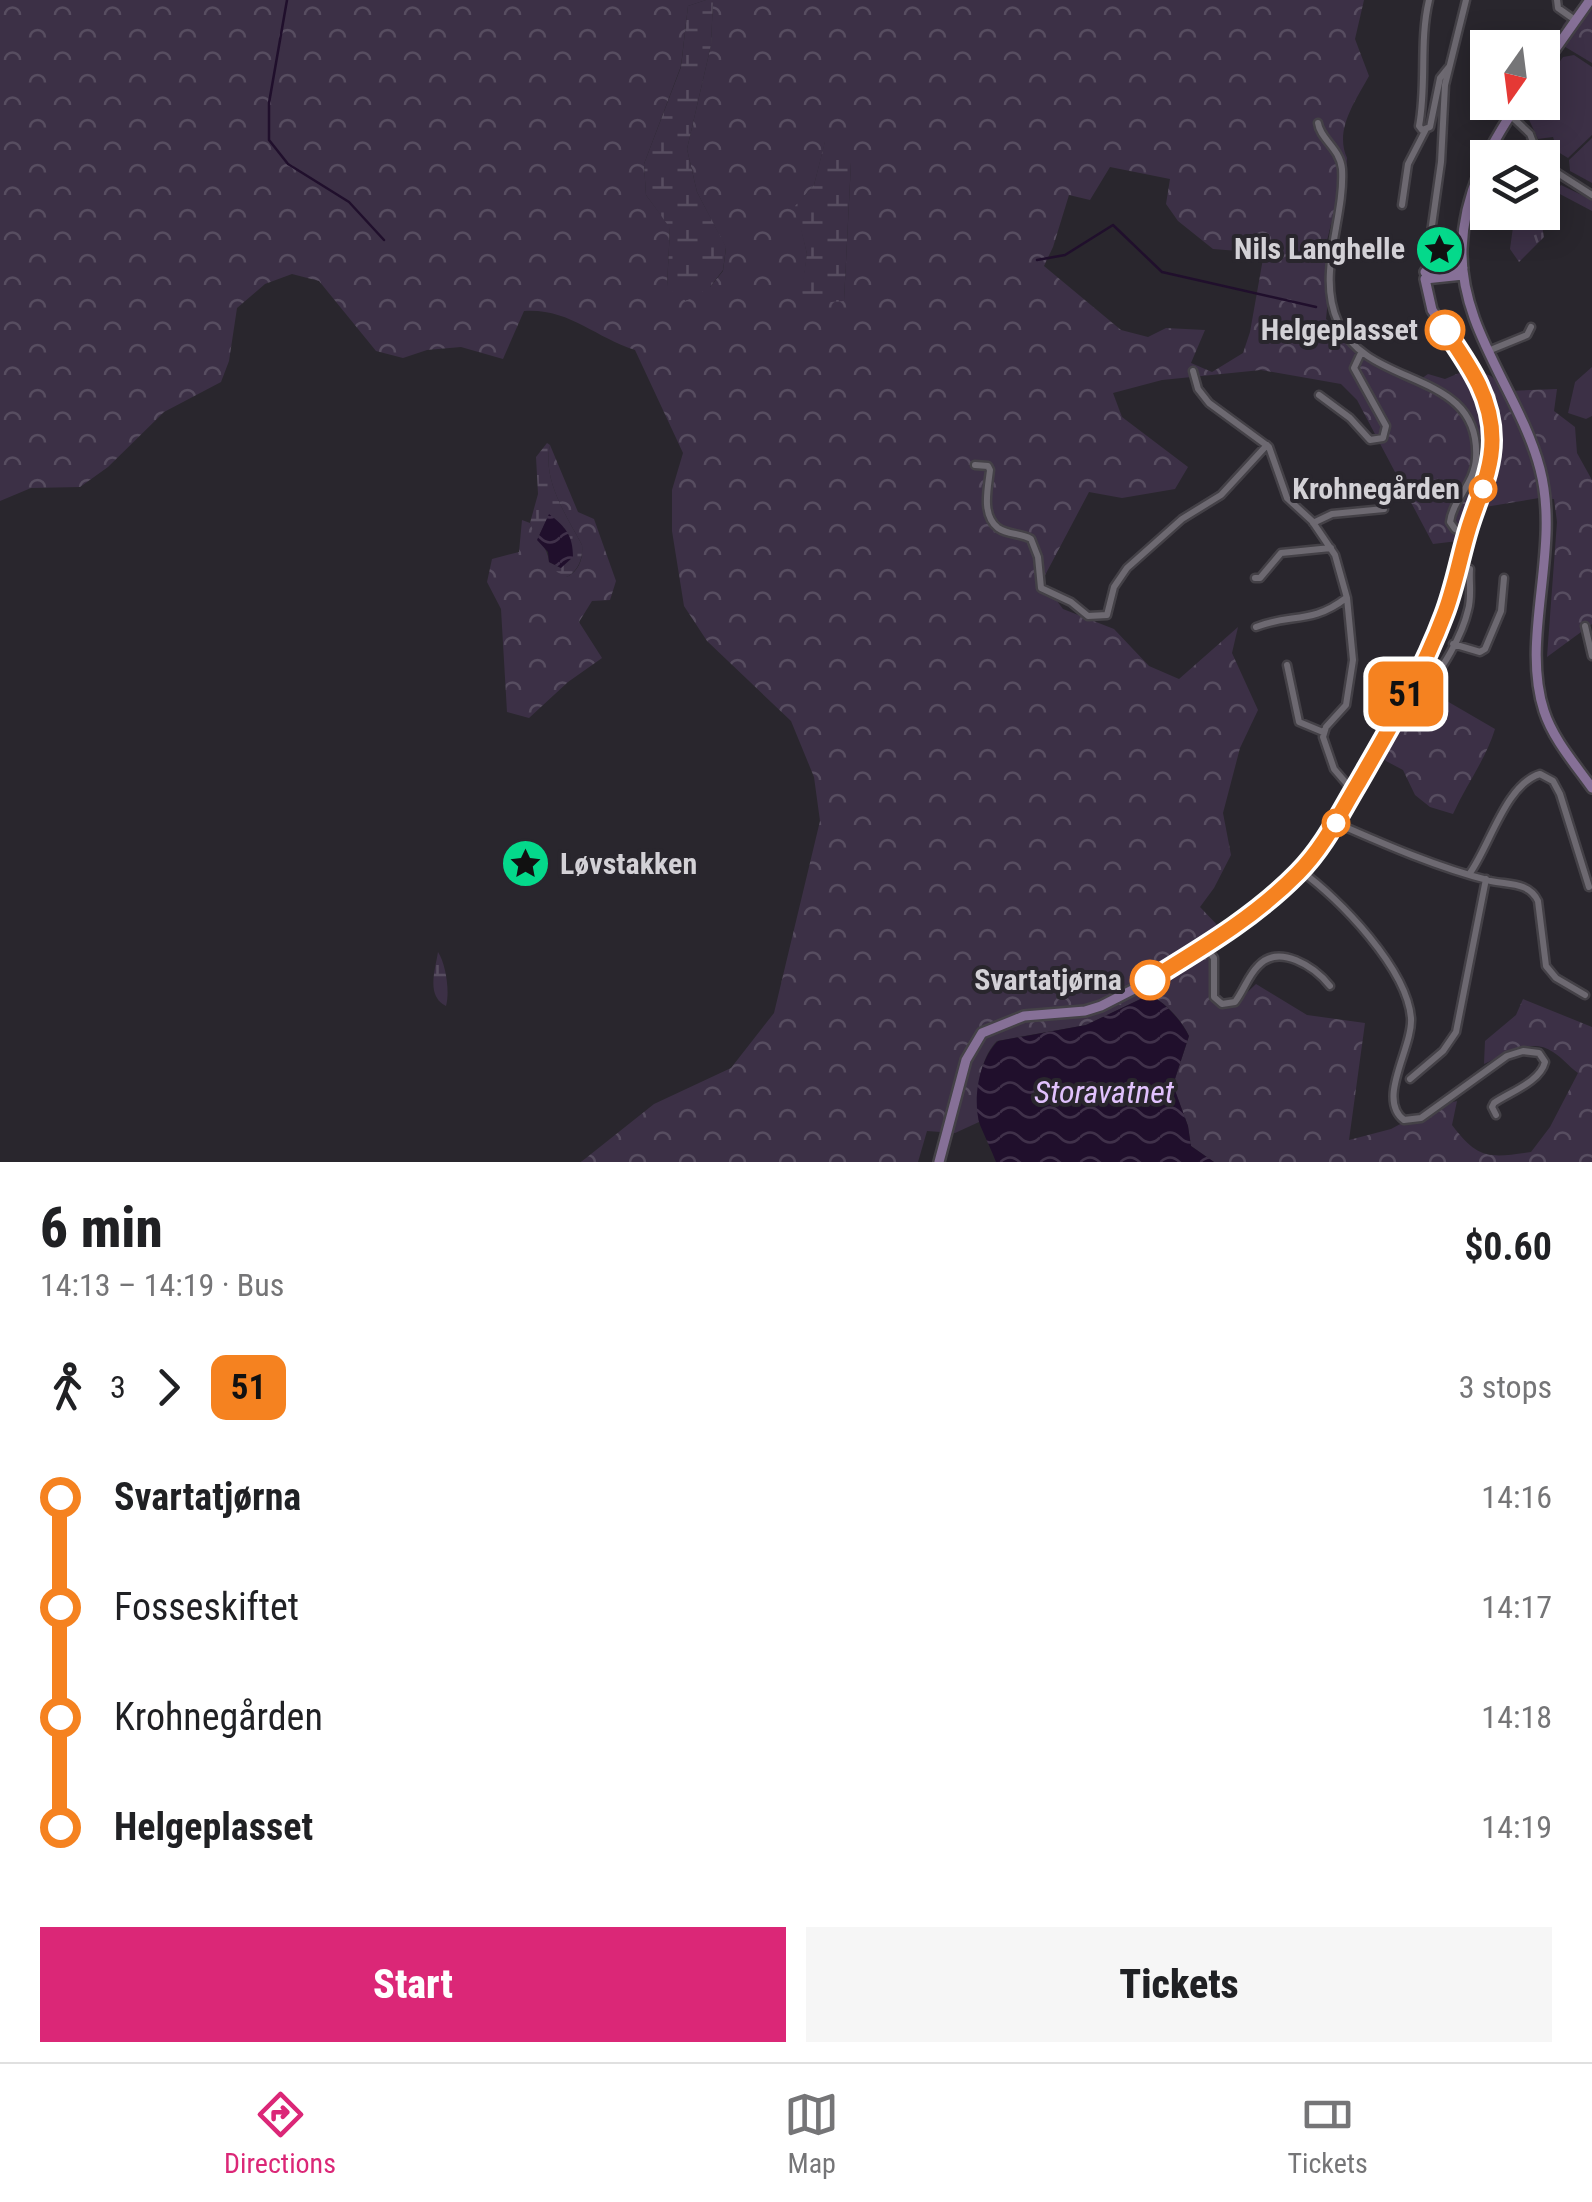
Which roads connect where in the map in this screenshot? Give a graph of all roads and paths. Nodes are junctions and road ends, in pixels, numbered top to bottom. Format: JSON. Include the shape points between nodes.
{"nodes":[{"id":1,"x":1429,"y":0,"type":"edge"},
{"id":2,"x":1466,"y":0,"type":"edge"},
{"id":3,"x":1556,"y":0,"type":"edge"},
{"id":4,"x":1590,"y":0,"type":"edge"},
{"id":5,"x":1576,"y":20,"type":"junction"},
{"id":6,"x":1560,"y":43,"type":"edge"},
{"id":7,"x":1449,"y":67,"type":"junction"},
{"id":8,"x":1507,"y":120,"type":"edge"},
{"id":9,"x":1514,"y":120,"type":"edge"},
{"id":10,"x":1318,"y":123,"type":"dead end"},
{"id":11,"x":1425,"y":131,"type":"junction"},
{"id":12,"x":1533,"y":140,"type":"edge"},
{"id":13,"x":1560,"y":173,"type":"edge"},
{"id":14,"x":1592,"y":195,"type":"edge"},
{"id":15,"x":1402,"y":205,"type":"dead end"},
{"id":16,"x":1463,"y":271,"type":"junction"},
{"id":17,"x":1425,"y":276,"type":"junction"},
{"id":18,"x":1531,"y":327,"type":"dead end"},
{"id":19,"x":1488,"y":351,"type":"junction"},
{"id":20,"x":1362,"y":353,"type":"junction"},
{"id":21,"x":1193,"y":370,"type":"dead end"},
{"id":22,"x":1319,"y":395,"type":"dead end"},
{"id":23,"x":1267,"y":445,"type":"junction"},
{"id":24,"x":975,"y":465,"type":"dead end"},
{"id":25,"x":1384,"y":509,"type":"dead end"},
{"id":26,"x":1313,"y":523,"type":"junction"},
{"id":27,"x":1467,"y":534,"type":"junction"},
{"id":28,"x":1332,"y":548,"type":"junction"},
{"id":29,"x":1470,"y":570,"type":"dead end"},
{"id":30,"x":1255,"y":578,"type":"dead end"},
{"id":31,"x":1504,"y":578,"type":"dead end"},
{"id":32,"x":1347,"y":598,"type":"junction"},
{"id":33,"x":1585,"y":626,"type":"dead end"},
{"id":34,"x":1256,"y":627,"type":"dead end"},
{"id":35,"x":1453,"y":644,"type":"junction"},
{"id":36,"x":1592,"y":656,"type":"edge"},
{"id":37,"x":1287,"y":666,"type":"dead end"},
{"id":38,"x":1411,"y":685,"type":"junction"},
{"id":39,"x":1323,"y":732,"type":"junction"},
{"id":40,"x":1592,"y":788,"type":"edge"},
{"id":41,"x":1353,"y":791,"type":"junction"},
{"id":42,"x":1336,"y":823,"type":"junction"},
{"id":43,"x":1300,"y":871,"type":"junction"},
{"id":44,"x":1470,"y":873,"type":"junction"},
{"id":45,"x":1486,"y":880,"type":"junction"},
{"id":46,"x":1589,"y":888,"type":"dead end"},
{"id":47,"x":1205,"y":946,"type":"junction"},
{"id":48,"x":1330,"y":986,"type":"dead end"},
{"id":49,"x":1584,"y":995,"type":"dead end"},
{"id":50,"x":1410,"y":1078,"type":"dead end"},
{"id":51,"x":1496,"y":1115,"type":"dead end"},
{"id":52,"x":940,"y":1162,"type":"edge"}],
"edges":[{"from":1,"to":11,"type":"street","via":[[1422,26],[1419,126]]},
{"from":2,"to":7,"type":"street"},
{"from":3,"to":5,"type":"street"},
{"from":4,"to":5,"type":"main road"},
{"from":5,"to":6,"type":"main road"},
{"from":7,"to":11,"type":"street","via":[[1441,74]]},
{"from":7,"to":17,"type":"street"},
{"from":8,"to":16,"type":"main road","via":[[1469,197]]},
{"from":9,"to":12,"type":"street"},
{"from":10,"to":20,"type":"street","via":[[1342,170],[1330,294],[1337,321]]},
{"from":11,"to":15,"type":"street","via":[[1408,164]]},
{"from":13,"to":14,"type":"street"},
{"from":16,"to":17,"type":"main road"},
{"from":16,"to":19,"type":"main road"},
{"from":17,"to":27,"type":"main road","via":[[1427,300],[1471,367],[1490,416],[1487,477]]},
{"from":18,"to":19,"type":"street","via":[[1527,335]]},
{"from":19,"to":40,"type":"main road","via":[[1543,484],[1548,552],[1537,666],[1544,712]]},
{"from":20,"to":22,"type":"street","via":[[1354,368],[1386,426],[1384,438],[1370,440]]},
{"from":20,"to":27,"type":"street","via":[[1446,394],[1467,418],[1475,468],[1450,522]]},
{"from":21,"to":23,"type":"street","via":[[1209,403]]},
{"from":23,"to":24,"type":"street","via":[[1221,495],[1127,568],[1106,615],[1097,617],[1041,588],[1031,539],[995,524],[988,508],[990,470]]},
{"from":23,"to":26,"type":"street","via":[[1287,498]]},
{"from":25,"to":26,"type":"street","via":[[1332,514]]},
{"from":26,"to":28,"type":"street"},
{"from":27,"to":38,"type":"main road","via":[[1442,620]]},
{"from":28,"to":30,"type":"street","via":[[1281,553]]},
{"from":28,"to":32,"type":"street"},
{"from":29,"to":35,"type":"street","via":[[1469,608]]},
{"from":31,"to":35,"type":"street","via":[[1501,611],[1485,649]]},
{"from":32,"to":34,"type":"street","via":[[1306,618]]},
{"from":32,"to":39,"type":"street","via":[[1354,653],[1346,706]]},
{"from":33,"to":36,"type":"street"},
{"from":35,"to":38,"type":"street","via":[[1436,676],[1424,686]]},
{"from":37,"to":39,"type":"street","via":[[1299,722]]},
{"from":38,"to":41,"type":"main road"},
{"from":39,"to":41,"type":"street","via":[[1334,768]]},
{"from":41,"to":42,"type":"main road"},
{"from":42,"to":43,"type":"main road"},
{"from":42,"to":44,"type":"street"},
{"from":43,"to":47,"type":"main road"},
{"from":43,"to":51,"type":"street","via":[[1362,928],[1404,986],[1411,1022],[1392,1101],[1397,1115],[1421,1118],[1506,1056],[1539,1053],[1544,1069],[1494,1103]]},
{"from":44,"to":45,"type":"street"},
{"from":44,"to":46,"type":"street","via":[[1513,792],[1540,774],[1560,794]]},
{"from":45,"to":49,"type":"street","via":[[1534,892],[1546,966]]},
{"from":45,"to":50,"type":"street","via":[[1456,1032]]},
{"from":47,"to":48,"type":"street","via":[[1214,958],[1214,997],[1222,1004],[1236,1002],[1256,968],[1274,957],[1310,968]]},
{"from":47,"to":52,"type":"main road","via":[[1101,1006],[1024,1016],[982,1032],[966,1060]]}]}
